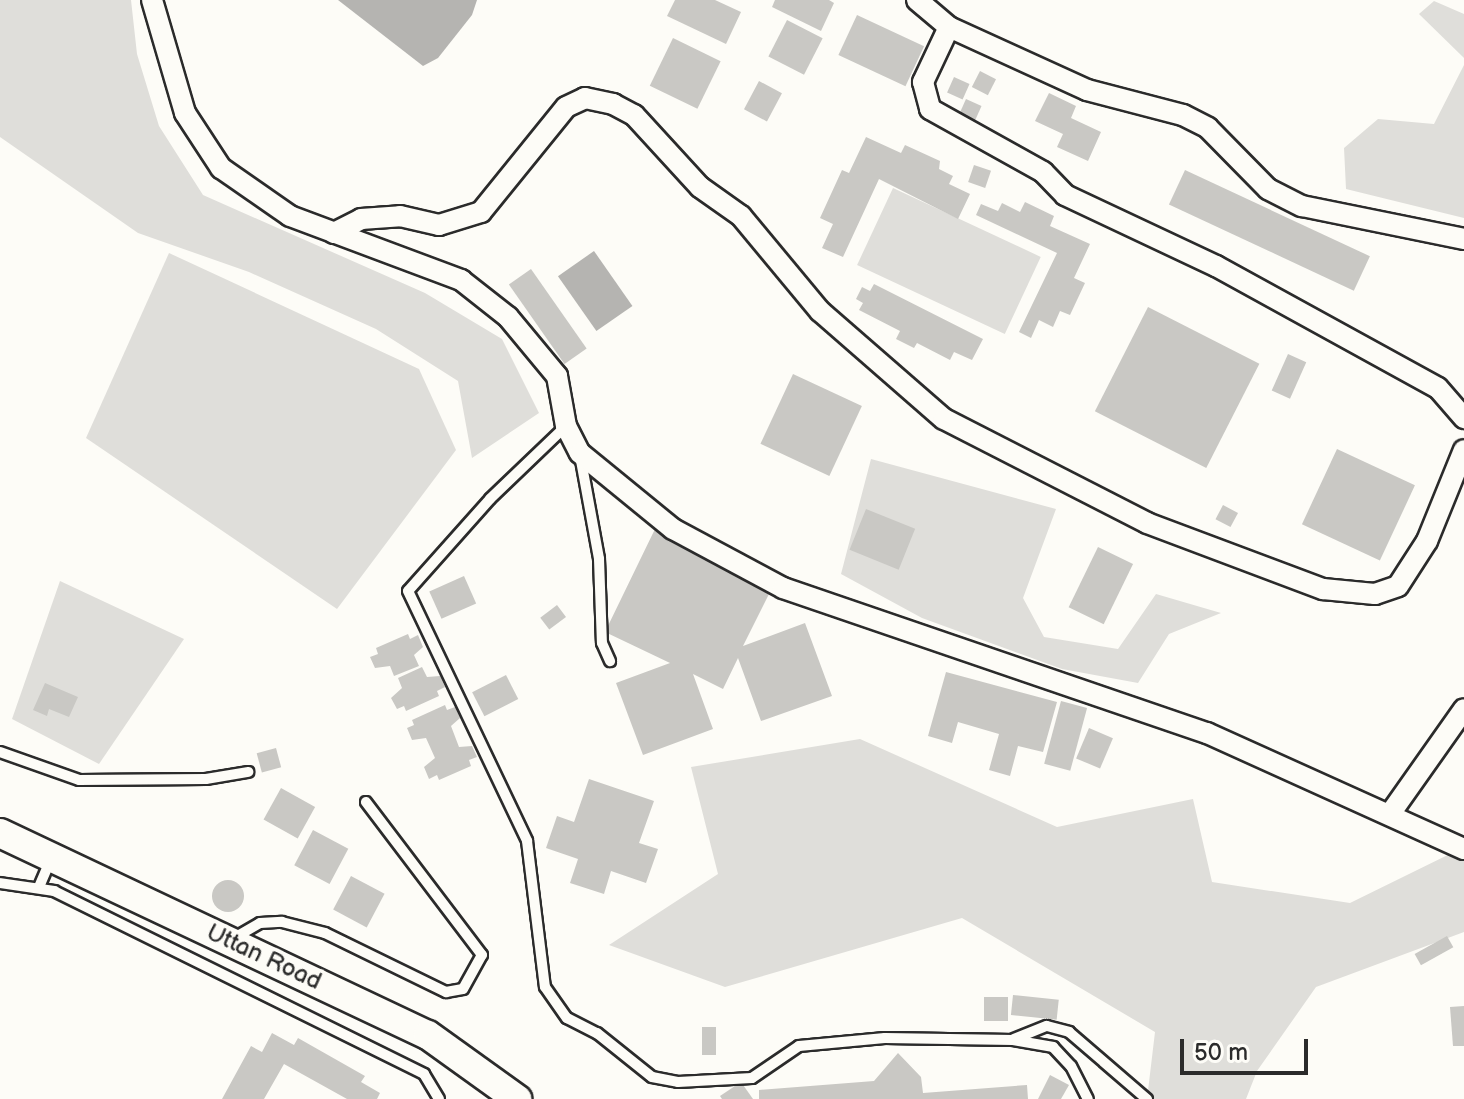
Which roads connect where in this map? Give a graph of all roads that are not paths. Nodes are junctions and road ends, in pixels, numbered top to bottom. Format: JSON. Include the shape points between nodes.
{"nodes":[{"id":1,"x":152,"y":0,"type":"edge"},
{"id":2,"x":917,"y":0,"type":"edge"},
{"id":3,"x":949,"y":27,"type":"junction"},
{"id":4,"x":334,"y":233,"type":"junction"},
{"id":5,"x":1464,"y":239,"type":"edge"},
{"id":6,"x":1464,"y":418,"type":"edge"},
{"id":7,"x":566,"y":426,"type":"junction"},
{"id":8,"x":1464,"y":450,"type":"edge"},
{"id":9,"x":580,"y":453,"type":"junction"},
{"id":10,"x":610,"y":661,"type":"dead end"},
{"id":11,"x":1464,"y":709,"type":"edge"},
{"id":12,"x":0,"y":752,"type":"edge"},
{"id":13,"x":248,"y":772,"type":"dead end"},
{"id":14,"x":366,"y":802,"type":"dead end"},
{"id":15,"x":1390,"y":814,"type":"junction"},
{"id":16,"x":0,"y":833,"type":"edge"},
{"id":17,"x":1464,"y":849,"type":"edge"},
{"id":18,"x":52,"y":857,"type":"junction"},
{"id":19,"x":0,"y":883,"type":"edge"},
{"id":20,"x":39,"y":887,"type":"junction"},
{"id":21,"x":229,"y":941,"type":"junction"},
{"id":22,"x":1013,"y":1040,"type":"junction"},
{"id":23,"x":439,"y":1099,"type":"edge"},
{"id":24,"x":517,"y":1099,"type":"edge"},
{"id":25,"x":1088,"y":1099,"type":"edge"},
{"id":26,"x":1147,"y":1099,"type":"edge"}],
"edges":[{"from":1,"to":4,"type":"street","via":[[185,113],[221,168],[290,216]]},
{"from":2,"to":3,"type":"street"},
{"from":3,"to":5,"type":"street","via":[[1087,90],[1183,115],[1208,128],[1268,189],[1302,206]]},
{"from":3,"to":6,"type":"street","via":[[923,82],[924,100],[938,114],[1043,172],[1065,195],[1216,266],[1438,388]]},
{"from":4,"to":7,"type":"street","via":[[461,280],[508,317],[557,376]]},
{"from":4,"to":8,"type":"street","via":[[361,219],[400,216],[439,225],[481,212],[507,185],[532,143],[566,107],[585,98],[634,115],[700,187],[741,216],[820,311],[944,419],[1147,523],[1323,589],[1375,594],[1398,586],[1427,541]]},
{"from":7,"to":9,"type":"street"},
{"from":7,"to":22,"type":"lane","via":[[490,499],[408,591],[527,841],[545,987],[560,1008],[652,1077],[678,1082],[752,1078],[799,1046],[931,1036]]},
{"from":9,"to":10,"type":"lane","via":[[599,559],[602,643]]},
{"from":9,"to":15,"type":"street","via":[[673,529],[783,588],[1207,733]]},
{"from":11,"to":15,"type":"street"},
{"from":12,"to":13,"type":"lane","via":[[79,780],[206,779]]},
{"from":14,"to":21,"type":"lane","via":[[482,955],[463,989],[446,992],[325,933],[282,922],[260,923]]},
{"from":15,"to":17,"type":"street"},
{"from":16,"to":18,"type":"main road","name":"Uttan Road"},
{"from":18,"to":20,"type":"lane"},
{"from":18,"to":21,"type":"main road","name":"Uttan Road"},
{"from":19,"to":20,"type":"lane"},
{"from":20,"to":23,"type":"lane","via":[[424,1074]]},
{"from":21,"to":24,"type":"main road","name":"Uttan Road","via":[[428,1035]]},
{"from":22,"to":25,"type":"lane","via":[[1053,1047],[1071,1066]]},
{"from":22,"to":26,"type":"lane","via":[[1047,1026],[1069,1032]]}]}
